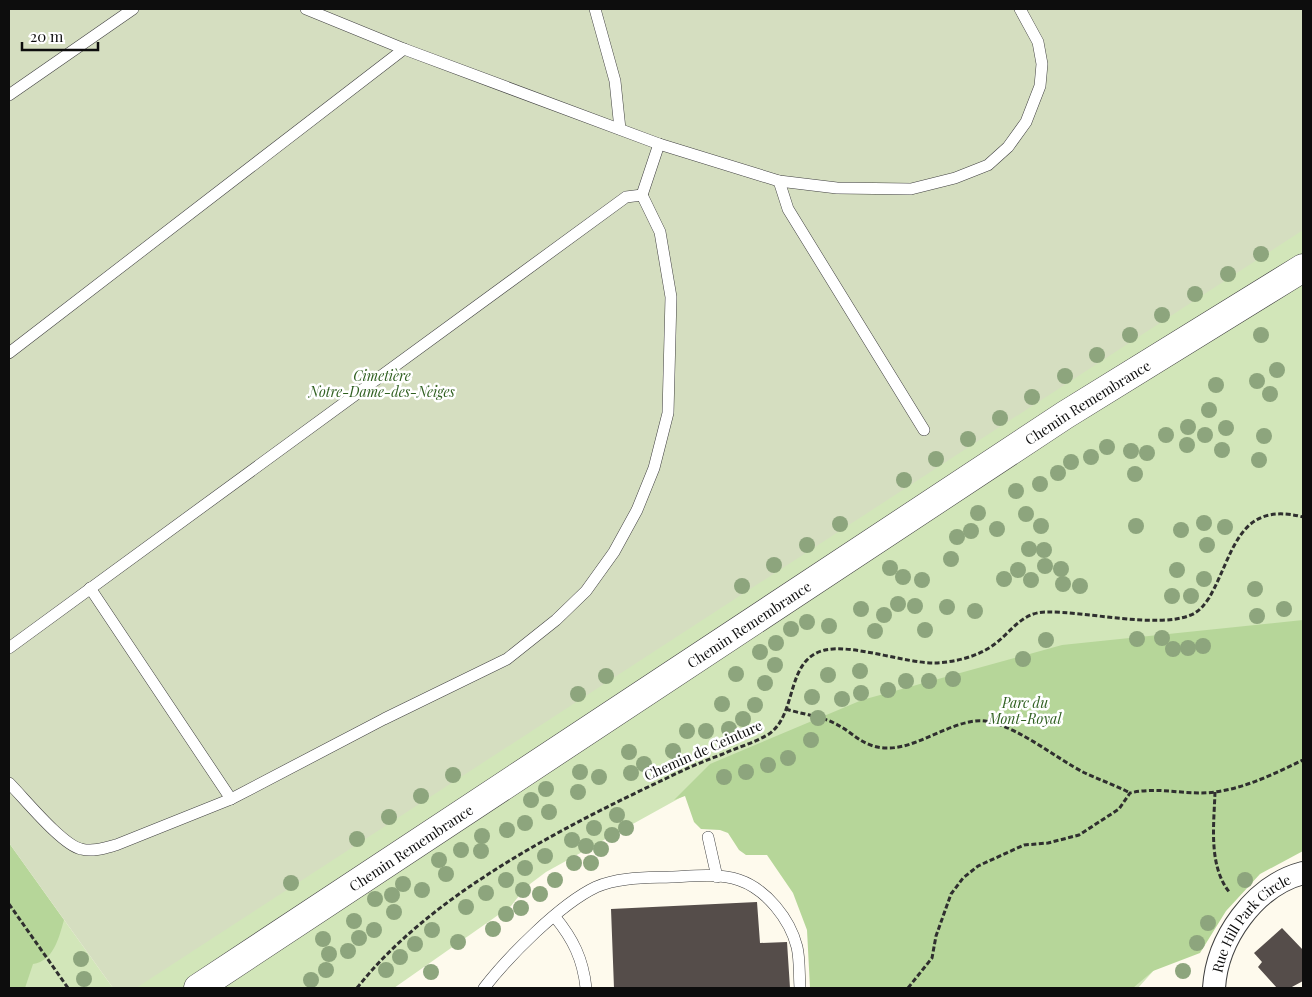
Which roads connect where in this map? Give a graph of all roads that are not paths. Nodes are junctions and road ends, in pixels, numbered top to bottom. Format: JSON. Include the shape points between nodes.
{"nodes":[{"id":1,"x":133,"y":9,"type":"edge"},
{"id":2,"x":306,"y":9,"type":"edge"},
{"id":3,"x":595,"y":9,"type":"edge"},
{"id":4,"x":1020,"y":9,"type":"edge"},
{"id":5,"x":404,"y":49,"type":"junction"},
{"id":6,"x":9,"y":95,"type":"edge"},
{"id":7,"x":620,"y":129,"type":"junction"},
{"id":8,"x":658,"y":144,"type":"junction"},
{"id":9,"x":779,"y":181,"type":"junction"},
{"id":10,"x":642,"y":195,"type":"junction"},
{"id":11,"x":1303,"y":268,"type":"edge"},
{"id":12,"x":9,"y":353,"type":"edge"},
{"id":13,"x":924,"y":430,"type":"dead end"},
{"id":14,"x":90,"y":588,"type":"junction"},
{"id":15,"x":9,"y":648,"type":"edge"},
{"id":16,"x":9,"y":783,"type":"edge"},
{"id":17,"x":231,"y":799,"type":"junction"},
{"id":18,"x":708,"y":837,"type":"dead end"},
{"id":19,"x":1303,"y":873,"type":"edge"},
{"id":20,"x":717,"y":877,"type":"junction"},
{"id":21,"x":555,"y":917,"type":"junction"},
{"id":22,"x":198,"y":988,"type":"edge"},
{"id":23,"x":484,"y":988,"type":"edge"},
{"id":24,"x":586,"y":988,"type":"edge"},
{"id":25,"x":800,"y":988,"type":"edge"},
{"id":26,"x":1214,"y":988,"type":"edge"}],
"edges":[{"from":1,"to":6,"type":"lane"},
{"from":2,"to":5,"type":"lane"},
{"from":3,"to":7,"type":"lane","via":[[616,81]]},
{"from":4,"to":9,"type":"lane","via":[[1038,42],[1042,64],[1040,86],[1026,122],[1008,147],[988,165],[955,178],[911,189],[837,188]]},
{"from":5,"to":7,"type":"lane"},
{"from":5,"to":12,"type":"lane"},
{"from":7,"to":8,"type":"lane"},
{"from":8,"to":9,"type":"lane"},
{"from":8,"to":10,"type":"lane"},
{"from":9,"to":13,"type":"lane","via":[[788,209]]},
{"from":10,"to":14,"type":"lane","via":[[626,197]]},
{"from":10,"to":17,"type":"lane","via":[[660,232],[671,297],[668,413],[654,468],[637,510],[614,552],[586,591],[507,659]]},
{"from":11,"to":22,"type":"street","name":"Chemin Remembrance","via":[[1066,415]]},
{"from":14,"to":15,"type":"lane"},
{"from":14,"to":17,"type":"lane"},
{"from":16,"to":17,"type":"lane","via":[[63,838],[80,849],[98,850],[116,845]]},
{"from":18,"to":20,"type":"lane"},
{"from":19,"to":26,"type":"street","name":"Rue Hill Park Circle","via":[[1281,882],[1247,910],[1220,954]]},
{"from":20,"to":21,"type":"lane","via":[[638,878],[611,882],[584,894]]},
{"from":20,"to":25,"type":"lane","via":[[748,884],[775,906],[786,921],[797,947]]},
{"from":21,"to":23,"type":"lane","via":[[517,951]]},
{"from":21,"to":24,"type":"lane","via":[[576,948]]}]}
